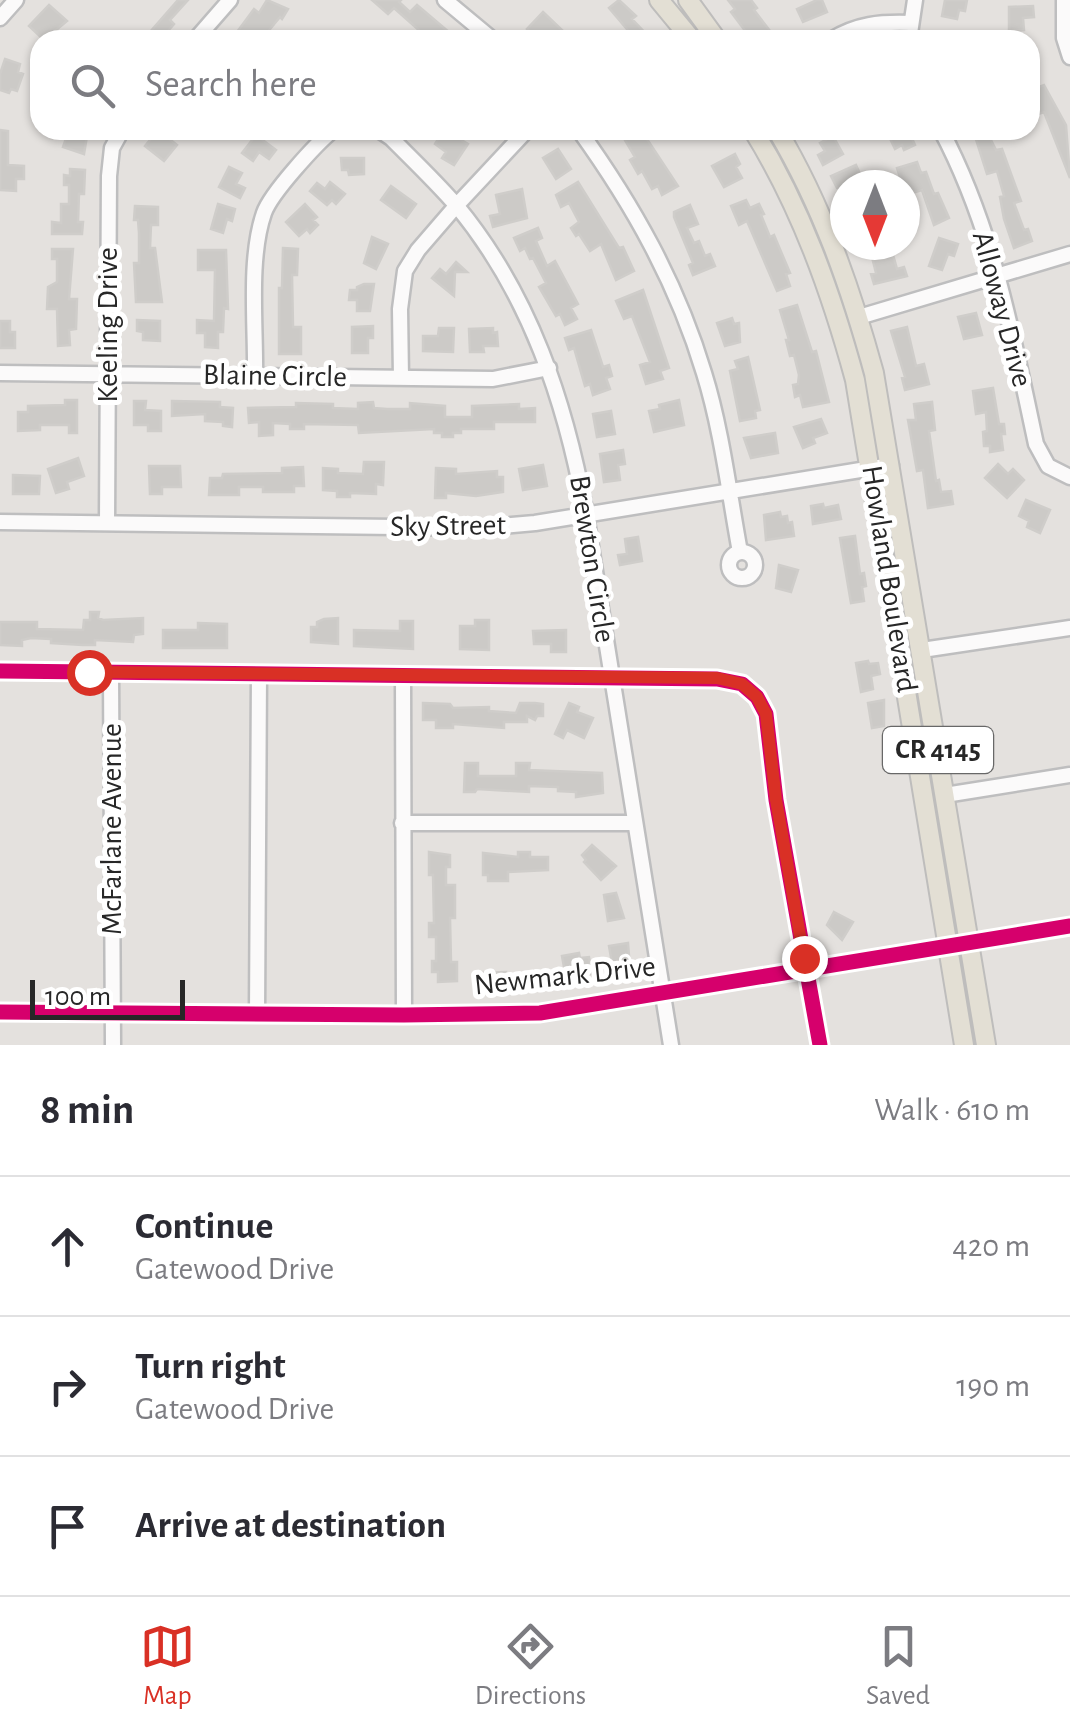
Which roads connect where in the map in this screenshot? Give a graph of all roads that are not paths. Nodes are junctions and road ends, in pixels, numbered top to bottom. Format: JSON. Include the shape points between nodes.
{"nodes":[{"id":1,"x":16,"y":0,"type":"edge"},
{"id":2,"x":230,"y":0,"type":"edge"},
{"id":3,"x":445,"y":0,"type":"edge"},
{"id":4,"x":659,"y":0,"type":"edge"},
{"id":5,"x":688,"y":0,"type":"edge"},
{"id":6,"x":915,"y":0,"type":"edge"},
{"id":7,"x":1064,"y":0,"type":"edge"},
{"id":8,"x":0,"y":18,"type":"edge"},
{"id":9,"x":910,"y":23,"type":"junction"},
{"id":10,"x":204,"y":30,"type":"edge"},
{"id":11,"x":481,"y":30,"type":"edge"},
{"id":12,"x":684,"y":30,"type":"edge"},
{"id":13,"x":710,"y":30,"type":"edge"},
{"id":14,"x":847,"y":30,"type":"edge"},
{"id":15,"x":910,"y":30,"type":"edge"},
{"id":16,"x":1070,"y":57,"type":"edge"},
{"id":17,"x":116,"y":140,"type":"edge"},
{"id":18,"x":322,"y":140,"type":"edge"},
{"id":19,"x":394,"y":140,"type":"edge"},
{"id":20,"x":517,"y":140,"type":"edge"},
{"id":21,"x":586,"y":140,"type":"edge"},
{"id":22,"x":759,"y":140,"type":"edge"},
{"id":23,"x":782,"y":140,"type":"edge"},
{"id":24,"x":947,"y":140,"type":"edge"},
{"id":25,"x":456,"y":206,"type":"junction"},
{"id":26,"x":1070,"y":254,"type":"edge"},
{"id":27,"x":999,"y":276,"type":"junction"},
{"id":28,"x":858,"y":318,"type":"junction"},
{"id":29,"x":549,"y":368,"type":"junction"},
{"id":30,"x":0,"y":372,"type":"edge"},
{"id":31,"x":108,"y":374,"type":"junction"},
{"id":32,"x":255,"y":376,"type":"junction"},
{"id":33,"x":401,"y":378,"type":"junction"},
{"id":34,"x":891,"y":465,"type":"junction"},
{"id":35,"x":871,"y":468,"type":"junction"},
{"id":36,"x":1070,"y":477,"type":"edge"},
{"id":37,"x":728,"y":492,"type":"junction"},
{"id":38,"x":586,"y":515,"type":"junction"},
{"id":39,"x":0,"y":522,"type":"edge"},
{"id":40,"x":106,"y":522,"type":"junction"},
{"id":41,"x":740,"y":552,"type":"dead end"},
{"id":42,"x":1070,"y":628,"type":"edge"},
{"id":43,"x":922,"y":650,"type":"junction"},
{"id":44,"x":0,"y":671,"type":"edge"},
{"id":45,"x":112,"y":672,"type":"junction"},
{"id":46,"x":259,"y":674,"type":"junction"},
{"id":47,"x":404,"y":676,"type":"junction"},
{"id":48,"x":612,"y":678,"type":"junction"},
{"id":49,"x":1070,"y":775,"type":"edge"},
{"id":50,"x":946,"y":795,"type":"junction"},
{"id":51,"x":402,"y":823,"type":"junction"},
{"id":52,"x":635,"y":823,"type":"junction"},
{"id":53,"x":1070,"y":926,"type":"edge"},
{"id":54,"x":970,"y":943,"type":"junction"},
{"id":55,"x":949,"y":946,"type":"junction"},
{"id":56,"x":806,"y":970,"type":"junction"},
{"id":57,"x":662,"y":994,"type":"junction"},
{"id":58,"x":0,"y":1012,"type":"edge"},
{"id":59,"x":112,"y":1014,"type":"junction"},
{"id":60,"x":258,"y":1014,"type":"junction"},
{"id":61,"x":404,"y":1016,"type":"junction"},
{"id":62,"x":112,"y":1045,"type":"edge"},
{"id":63,"x":671,"y":1045,"type":"edge"},
{"id":64,"x":820,"y":1045,"type":"edge"},
{"id":65,"x":964,"y":1045,"type":"edge"},
{"id":66,"x":986,"y":1045,"type":"edge"}],
"edges":[{"from":1,"to":8,"type":"street"},
{"from":2,"to":10,"type":"street"},
{"from":3,"to":11,"type":"street"},
{"from":4,"to":12,"type":"main road"},
{"from":5,"to":13,"type":"main road"},
{"from":6,"to":9,"type":"street"},
{"from":7,"to":16,"type":"street"},
{"from":9,"to":14,"type":"street"},
{"from":9,"to":15,"type":"street"},
{"from":17,"to":31,"type":"street","name":"Keeling Drive","via":[[109,176]]},
{"from":18,"to":32,"type":"street","via":[[265,208],[256,251]]},
{"from":19,"to":25,"type":"street","name":"Brewton Circle"},
{"from":20,"to":25,"type":"street"},
{"from":21,"to":37,"type":"street","via":[[634,211],[677,295],[704,372]]},
{"from":22,"to":35,"type":"main road","name":"Howland Boulevard","number":"CR 4145","via":[[794,203],[840,324]]},
{"from":23,"to":28,"type":"main road","name":"Howland Boulevard","number":"CR 4145","via":[[828,232]]},
{"from":24,"to":27,"type":"street","name":"Alloway Drive"},
{"from":25,"to":29,"type":"street","name":"Brewton Circle","via":[[509,286]]},
{"from":25,"to":33,"type":"street","via":[[405,271]]},
{"from":26,"to":27,"type":"street"},
{"from":27,"to":28,"type":"street"},
{"from":27,"to":36,"type":"street","name":"Alloway Drive","via":[[1036,444],[1048,466]]},
{"from":28,"to":34,"type":"main road","name":"Howland Boulevard","number":"CR 4145"},
{"from":29,"to":33,"type":"street","name":"Blaine Circle","via":[[493,379]]},
{"from":29,"to":38,"type":"street","name":"Brewton Circle"},
{"from":30,"to":31,"type":"street","name":"Blaine Circle"},
{"from":31,"to":32,"type":"street","name":"Blaine Circle"},
{"from":31,"to":40,"type":"street","name":"Keeling Drive"},
{"from":32,"to":33,"type":"street","name":"Blaine Circle"},
{"from":34,"to":35,"type":"street","name":"Sky Street"},
{"from":34,"to":43,"type":"main road","name":"Howland Boulevard","number":"CR 4145"},
{"from":35,"to":37,"type":"street","name":"Sky Street"},
{"from":35,"to":55,"type":"main road","name":"Howland Boulevard","number":"CR 4145"},
{"from":37,"to":38,"type":"street","name":"Sky Street"},
{"from":37,"to":41,"type":"street"},
{"from":38,"to":40,"type":"street","name":"Sky Street","via":[[478,528]]},
{"from":38,"to":48,"type":"street","name":"Brewton Circle"},
{"from":39,"to":40,"type":"street","name":"Sky Street"},
{"from":42,"to":43,"type":"street"},
{"from":43,"to":50,"type":"main road","name":"Howland Boulevard","number":"CR 4145"},
{"from":44,"to":45,"type":"street"},
{"from":45,"to":46,"type":"street"},
{"from":45,"to":59,"type":"street","name":"McFarlane Avenue"},
{"from":46,"to":47,"type":"street"},
{"from":46,"to":60,"type":"street"},
{"from":47,"to":48,"type":"street"},
{"from":47,"to":51,"type":"street"},
{"from":48,"to":52,"type":"street","name":"Brewton Circle"},
{"from":48,"to":56,"type":"street","via":[[717,678],[742,684],[757,697],[766,714]]},
{"from":49,"to":50,"type":"street"},
{"from":50,"to":54,"type":"main road","name":"Howland Boulevard","number":"CR 4145"},
{"from":51,"to":52,"type":"street"},
{"from":51,"to":61,"type":"street"},
{"from":52,"to":57,"type":"street","name":"Brewton Circle"},
{"from":53,"to":54,"type":"street","name":"Newmark Drive"},
{"from":54,"to":55,"type":"street","name":"Newmark Drive"},
{"from":54,"to":66,"type":"main road","name":"Howland Boulevard","number":"CR 4145"},
{"from":55,"to":56,"type":"street","name":"Newmark Drive"},
{"from":55,"to":65,"type":"main road","name":"Howland Boulevard","number":"CR 4145"},
{"from":56,"to":57,"type":"street","name":"Newmark Drive"},
{"from":56,"to":64,"type":"street"},
{"from":57,"to":61,"type":"street","name":"Newmark Drive","via":[[540,1013]]},
{"from":57,"to":63,"type":"street","name":"Brewton Circle"},
{"from":58,"to":59,"type":"street","name":"Newmark Drive"},
{"from":59,"to":60,"type":"street","name":"Newmark Drive"},
{"from":59,"to":62,"type":"street","name":"McFarlane Avenue"},
{"from":60,"to":61,"type":"street","name":"Newmark Drive"}]}
